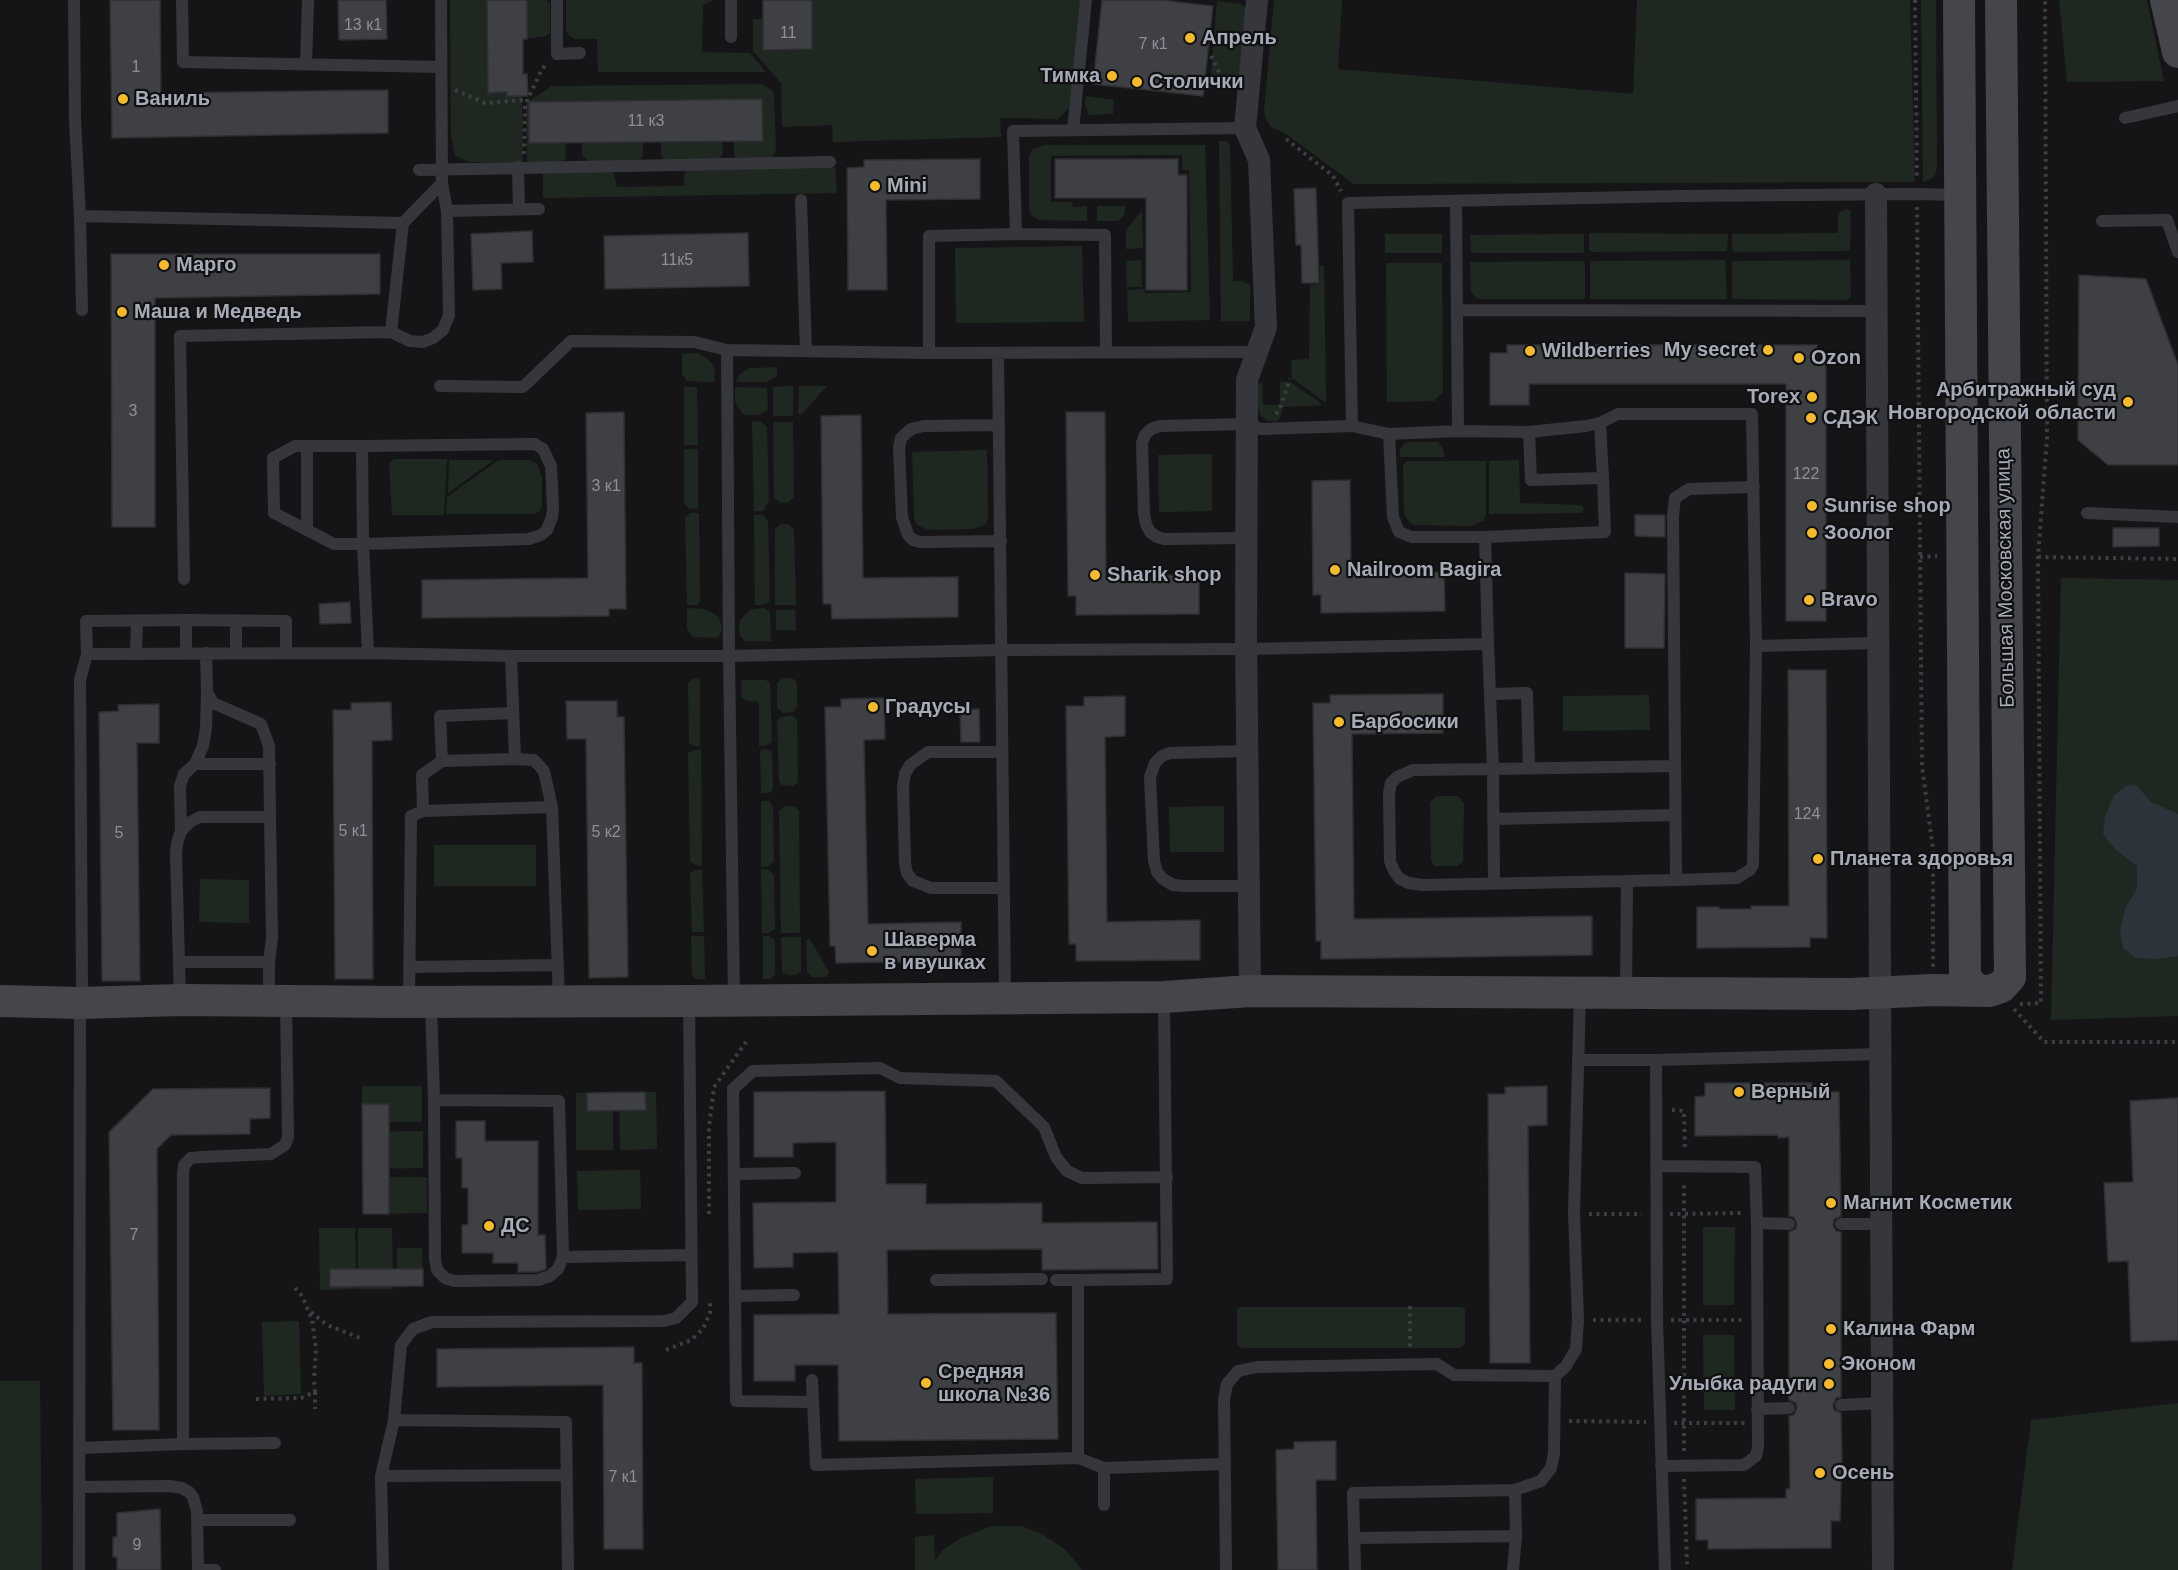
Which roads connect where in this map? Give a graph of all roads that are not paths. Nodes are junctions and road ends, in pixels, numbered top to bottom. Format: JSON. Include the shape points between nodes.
{"nodes":[{"id":1,"x":74,"y":0,"type":"edge"},
{"id":2,"x":182,"y":0,"type":"edge"},
{"id":3,"x":308,"y":0,"type":"edge"},
{"id":4,"x":441,"y":0,"type":"edge"},
{"id":5,"x":557,"y":0,"type":"edge"},
{"id":6,"x":730,"y":0,"type":"edge"},
{"id":7,"x":1086,"y":0,"type":"edge"},
{"id":8,"x":1257,"y":0,"type":"edge"},
{"id":9,"x":1959,"y":0,"type":"edge"},
{"id":10,"x":2001,"y":0,"type":"edge"},
{"id":11,"x":2166,"y":0,"type":"edge"},
{"id":12,"x":732,"y":37,"type":"dead end"},
{"id":13,"x":2178,"y":52,"type":"edge"},
{"id":14,"x":580,"y":53,"type":"dead end"},
{"id":15,"x":306,"y":64,"type":"junction"},
{"id":16,"x":441,"y":67,"type":"junction"},
{"id":17,"x":2178,"y":106,"type":"edge"},
{"id":18,"x":2125,"y":118,"type":"dead end"},
{"id":19,"x":1245,"y":128,"type":"junction"},
{"id":20,"x":1073,"y":130,"type":"junction"},
{"id":21,"x":830,"y":162,"type":"dead end"},
{"id":22,"x":521,"y":167,"type":"junction"},
{"id":23,"x":442,"y":169,"type":"junction"},
{"id":24,"x":419,"y":170,"type":"dead end"},
{"id":25,"x":442,"y":183,"type":"junction"},
{"id":26,"x":1876,"y":194,"type":"junction"},
{"id":27,"x":1959,"y":195,"type":"junction"},
{"id":28,"x":801,"y":200,"type":"dead end"},
{"id":29,"x":1456,"y":202,"type":"junction"},
{"id":30,"x":519,"y":209,"type":"junction"},
{"id":31,"x":539,"y":209,"type":"dead end"},
{"id":32,"x":447,"y":211,"type":"junction"},
{"id":33,"x":80,"y":216,"type":"junction"},
{"id":34,"x":2103,"y":221,"type":"dead end"},
{"id":35,"x":403,"y":223,"type":"junction"},
{"id":36,"x":1016,"y":234,"type":"junction"},
{"id":37,"x":2178,"y":252,"type":"edge"},
{"id":38,"x":81,"y":310,"type":"dead end"},
{"id":39,"x":1457,"y":310,"type":"junction"},
{"id":40,"x":1878,"y":311,"type":"junction"},
{"id":41,"x":391,"y":332,"type":"junction"},
{"id":42,"x":726,"y":350,"type":"junction"},
{"id":43,"x":806,"y":351,"type":"junction"},
{"id":44,"x":1106,"y":352,"type":"junction"},
{"id":45,"x":1256,"y":352,"type":"junction"},
{"id":46,"x":929,"y":353,"type":"junction"},
{"id":47,"x":998,"y":354,"type":"junction"},
{"id":48,"x":440,"y":386,"type":"dead end"},
{"id":49,"x":1600,"y":423,"type":"junction"},
{"id":50,"x":1247,"y":424,"type":"junction"},
{"id":51,"x":998,"y":425,"type":"junction"},
{"id":52,"x":1352,"y":426,"type":"junction"},
{"id":53,"x":1458,"y":431,"type":"junction"},
{"id":54,"x":1529,"y":432,"type":"junction"},
{"id":55,"x":1389,"y":434,"type":"junction"},
{"id":56,"x":306,"y":446,"type":"junction"},
{"id":57,"x":362,"y":446,"type":"junction"},
{"id":58,"x":1603,"y":478,"type":"junction"},
{"id":59,"x":1754,"y":487,"type":"junction"},
{"id":60,"x":2087,"y":513,"type":"dead end"},
{"id":61,"x":2178,"y":517,"type":"edge"},
{"id":62,"x":307,"y":530,"type":"junction"},
{"id":63,"x":1485,"y":537,"type":"junction"},
{"id":64,"x":1246,"y":538,"type":"junction"},
{"id":65,"x":1001,"y":541,"type":"junction"},
{"id":66,"x":363,"y":544,"type":"junction"},
{"id":67,"x":184,"y":579,"type":"dead end"},
{"id":68,"x":186,"y":620,"type":"junction"},
{"id":69,"x":137,"y":621,"type":"junction"},
{"id":70,"x":236,"y":621,"type":"junction"},
{"id":71,"x":1879,"y":643,"type":"junction"},
{"id":72,"x":1488,"y":644,"type":"junction"},
{"id":73,"x":1756,"y":646,"type":"junction"},
{"id":74,"x":1247,"y":649,"type":"junction"},
{"id":75,"x":1002,"y":650,"type":"junction"},
{"id":76,"x":136,"y":652,"type":"junction"},
{"id":77,"x":186,"y":653,"type":"junction"},
{"id":78,"x":206,"y":653,"type":"junction"},
{"id":79,"x":236,"y":653,"type":"junction"},
{"id":80,"x":286,"y":653,"type":"junction"},
{"id":81,"x":368,"y":653,"type":"junction"},
{"id":82,"x":87,"y":654,"type":"junction"},
{"id":83,"x":511,"y":656,"type":"junction"},
{"id":84,"x":729,"y":656,"type":"junction"},
{"id":85,"x":207,"y":692,"type":"junction"},
{"id":86,"x":1491,"y":694,"type":"junction"},
{"id":87,"x":513,"y":714,"type":"junction"},
{"id":88,"x":1248,"y":751,"type":"junction"},
{"id":89,"x":1002,"y":752,"type":"junction"},
{"id":90,"x":515,"y":759,"type":"junction"},
{"id":91,"x":442,"y":761,"type":"junction"},
{"id":92,"x":195,"y":764,"type":"junction"},
{"id":93,"x":270,"y":765,"type":"junction"},
{"id":94,"x":1674,"y":766,"type":"junction"},
{"id":95,"x":1529,"y":768,"type":"junction"},
{"id":96,"x":1493,"y":769,"type":"junction"},
{"id":97,"x":552,"y":807,"type":"junction"},
{"id":98,"x":423,"y":810,"type":"junction"},
{"id":99,"x":1675,"y":815,"type":"junction"},
{"id":100,"x":270,"y":817,"type":"junction"},
{"id":101,"x":1493,"y":819,"type":"junction"},
{"id":102,"x":181,"y":831,"type":"junction"},
{"id":103,"x":1676,"y":880,"type":"junction"},
{"id":104,"x":1627,"y":881,"type":"junction"},
{"id":105,"x":1494,"y":883,"type":"junction"},
{"id":106,"x":1249,"y":886,"type":"junction"},
{"id":107,"x":1003,"y":888,"type":"junction"},
{"id":108,"x":179,"y":962,"type":"junction"},
{"id":109,"x":269,"y":962,"type":"junction"},
{"id":110,"x":558,"y":965,"type":"junction"},
{"id":111,"x":409,"y":967,"type":"junction"},
{"id":112,"x":1972,"y":983,"type":"junction"},
{"id":113,"x":1250,"y":992,"type":"junction"},
{"id":114,"x":1881,"y":992,"type":"junction"},
{"id":115,"x":1626,"y":993,"type":"junction"},
{"id":116,"x":1580,"y":994,"type":"junction"},
{"id":117,"x":1005,"y":997,"type":"junction"},
{"id":118,"x":1164,"y":997,"type":"junction"},
{"id":119,"x":180,"y":1000,"type":"junction"},
{"id":120,"x":734,"y":1000,"type":"junction"},
{"id":121,"x":0,"y":1001,"type":"edge"},
{"id":122,"x":689,"y":1001,"type":"junction"},
{"id":123,"x":278,"y":1002,"type":"junction"},
{"id":124,"x":420,"y":1002,"type":"junction"},
{"id":125,"x":559,"y":1002,"type":"junction"},
{"id":126,"x":80,"y":1003,"type":"junction"},
{"id":127,"x":1881,"y":1054,"type":"junction"},
{"id":128,"x":1579,"y":1060,"type":"junction"},
{"id":129,"x":1656,"y":1060,"type":"junction"},
{"id":130,"x":434,"y":1100,"type":"junction"},
{"id":131,"x":1656,"y":1166,"type":"junction"},
{"id":132,"x":795,"y":1173,"type":"dead end"},
{"id":133,"x":735,"y":1174,"type":"junction"},
{"id":134,"x":1167,"y":1177,"type":"junction"},
{"id":135,"x":1757,"y":1224,"type":"junction"},
{"id":136,"x":1789,"y":1224,"type":"dead end"},
{"id":137,"x":1841,"y":1224,"type":"dead end"},
{"id":138,"x":1882,"y":1224,"type":"junction"},
{"id":139,"x":691,"y":1255,"type":"junction"},
{"id":140,"x":563,"y":1257,"type":"junction"},
{"id":141,"x":1042,"y":1279,"type":"dead end"},
{"id":142,"x":936,"y":1280,"type":"dead end"},
{"id":143,"x":1056,"y":1280,"type":"dead end"},
{"id":144,"x":1078,"y":1280,"type":"junction"},
{"id":145,"x":794,"y":1295,"type":"dead end"},
{"id":146,"x":735,"y":1296,"type":"junction"},
{"id":147,"x":1555,"y":1376,"type":"junction"},
{"id":148,"x":812,"y":1380,"type":"dead end"},
{"id":149,"x":813,"y":1402,"type":"junction"},
{"id":150,"x":1881,"y":1403,"type":"junction"},
{"id":151,"x":1841,"y":1405,"type":"dead end"},
{"id":152,"x":1789,"y":1408,"type":"dead end"},
{"id":153,"x":1757,"y":1409,"type":"junction"},
{"id":154,"x":394,"y":1420,"type":"junction"},
{"id":155,"x":275,"y":1443,"type":"dead end"},
{"id":156,"x":183,"y":1444,"type":"junction"},
{"id":157,"x":80,"y":1448,"type":"junction"},
{"id":158,"x":1078,"y":1458,"type":"junction"},
{"id":159,"x":1225,"y":1464,"type":"junction"},
{"id":160,"x":1661,"y":1466,"type":"junction"},
{"id":161,"x":1104,"y":1468,"type":"junction"},
{"id":162,"x":567,"y":1475,"type":"junction"},
{"id":163,"x":381,"y":1476,"type":"junction"},
{"id":164,"x":79,"y":1486,"type":"junction"},
{"id":165,"x":1515,"y":1490,"type":"junction"},
{"id":166,"x":1104,"y":1505,"type":"dead end"},
{"id":167,"x":198,"y":1520,"type":"junction"},
{"id":168,"x":290,"y":1520,"type":"dead end"},
{"id":169,"x":1516,"y":1536,"type":"junction"},
{"id":170,"x":1354,"y":1539,"type":"junction"},
{"id":171,"x":79,"y":1570,"type":"edge"},
{"id":172,"x":198,"y":1570,"type":"edge"},
{"id":173,"x":215,"y":1570,"type":"edge"},
{"id":174,"x":383,"y":1570,"type":"edge"},
{"id":175,"x":568,"y":1570,"type":"edge"},
{"id":176,"x":1226,"y":1570,"type":"edge"},
{"id":177,"x":1355,"y":1570,"type":"edge"},
{"id":178,"x":1513,"y":1570,"type":"edge"},
{"id":179,"x":1665,"y":1570,"type":"edge"},
{"id":180,"x":1883,"y":1570,"type":"edge"}],
"edges":[{"from":1,"to":33,"type":"lane"},
{"from":2,"to":15,"type":"lane","via":[[183,62]]},
{"from":3,"to":15,"type":"lane"},
{"from":4,"to":16,"type":"lane"},
{"from":5,"to":14,"type":"lane","via":[[557,54]]},
{"from":6,"to":12,"type":"lane"},
{"from":7,"to":20,"type":"lane"},
{"from":8,"to":19,"type":"street"},
{"from":9,"to":27,"type":"street"},
{"from":10,"to":112,"type":"street","name":"Большая Московская улица","via":[[2010,977],[2001,987],[1989,991]]},
{"from":11,"to":13,"type":"street"},
{"from":15,"to":16,"type":"lane"},
{"from":16,"to":23,"type":"lane"},
{"from":17,"to":18,"type":"lane"},
{"from":19,"to":20,"type":"lane"},
{"from":19,"to":45,"type":"street","via":[[1259,160],[1266,327]]},
{"from":20,"to":36,"type":"lane","via":[[1013,131]]},
{"from":21,"to":22,"type":"lane"},
{"from":22,"to":23,"type":"lane"},
{"from":22,"to":30,"type":"lane"},
{"from":23,"to":24,"type":"lane"},
{"from":23,"to":25,"type":"lane"},
{"from":25,"to":32,"type":"lane"},
{"from":25,"to":35,"type":"lane"},
{"from":26,"to":27,"type":"lane"},
{"from":26,"to":29,"type":"lane"},
{"from":26,"to":40,"type":"street"},
{"from":27,"to":112,"type":"street"},
{"from":28,"to":43,"type":"lane"},
{"from":29,"to":39,"type":"lane"},
{"from":29,"to":52,"type":"lane","via":[[1348,203]]},
{"from":30,"to":31,"type":"lane"},
{"from":30,"to":32,"type":"lane"},
{"from":32,"to":41,"type":"lane","via":[[449,315],[443,330],[423,342]]},
{"from":33,"to":35,"type":"lane"},
{"from":33,"to":38,"type":"lane"},
{"from":34,"to":37,"type":"lane","via":[[2167,220]]},
{"from":35,"to":41,"type":"lane"},
{"from":36,"to":44,"type":"lane","via":[[1105,235]]},
{"from":36,"to":46,"type":"lane","via":[[929,236]]},
{"from":39,"to":40,"type":"lane"},
{"from":39,"to":53,"type":"lane"},
{"from":40,"to":71,"type":"street"},
{"from":41,"to":67,"type":"lane","via":[[180,336]]},
{"from":42,"to":43,"type":"lane"},
{"from":42,"to":48,"type":"lane","via":[[694,342],[571,341],[523,387]]},
{"from":42,"to":84,"type":"lane"},
{"from":43,"to":46,"type":"lane"},
{"from":44,"to":45,"type":"lane"},
{"from":44,"to":47,"type":"lane"},
{"from":45,"to":50,"type":"street","via":[[1247,380]]},
{"from":46,"to":47,"type":"lane"},
{"from":47,"to":51,"type":"lane"},
{"from":49,"to":54,"type":"lane"},
{"from":49,"to":58,"type":"lane"},
{"from":49,"to":59,"type":"lane","via":[[1618,414],[1752,414]]},
{"from":50,"to":52,"type":"lane","via":[[1262,429]]},
{"from":50,"to":64,"type":"street"},
{"from":50,"to":64,"type":"lane","via":[[1160,426],[1151,429],[1142,443],[1144,514],[1150,532],[1164,539]]},
{"from":51,"to":65,"type":"lane"},
{"from":51,"to":65,"type":"lane","via":[[924,426],[911,429],[901,438],[898,448],[902,517],[908,535],[920,542]]},
{"from":52,"to":55,"type":"lane"},
{"from":53,"to":54,"type":"lane"},
{"from":53,"to":55,"type":"lane"},
{"from":54,"to":58,"type":"lane","via":[[1531,480]]},
{"from":55,"to":63,"type":"lane","via":[[1393,517],[1399,532],[1412,537]]},
{"from":56,"to":57,"type":"lane"},
{"from":56,"to":62,"type":"lane"},
{"from":56,"to":62,"type":"lane","via":[[296,446],[273,458],[274,513]]},
{"from":57,"to":66,"type":"lane"},
{"from":57,"to":66,"type":"lane","via":[[535,444],[543,449],[551,466],[553,508],[547,530],[529,539]]},
{"from":58,"to":63,"type":"lane","via":[[1605,532]]},
{"from":59,"to":73,"type":"lane"},
{"from":59,"to":94,"type":"lane","via":[[1689,489],[1675,498]]},
{"from":60,"to":61,"type":"lane"},
{"from":62,"to":66,"type":"lane","via":[[334,544]]},
{"from":63,"to":72,"type":"lane"},
{"from":64,"to":74,"type":"street"},
{"from":65,"to":75,"type":"lane"},
{"from":66,"to":81,"type":"lane"},
{"from":68,"to":69,"type":"lane"},
{"from":68,"to":70,"type":"lane"},
{"from":68,"to":77,"type":"lane"},
{"from":69,"to":76,"type":"lane"},
{"from":69,"to":82,"type":"lane","via":[[86,621]]},
{"from":70,"to":79,"type":"lane"},
{"from":70,"to":80,"type":"lane","via":[[286,621]]},
{"from":71,"to":73,"type":"lane"},
{"from":71,"to":114,"type":"street"},
{"from":72,"to":74,"type":"lane"},
{"from":72,"to":86,"type":"lane"},
{"from":73,"to":103,"type":"lane","via":[[1753,865],[1737,878]]},
{"from":74,"to":75,"type":"lane"},
{"from":74,"to":88,"type":"street"},
{"from":75,"to":84,"type":"lane"},
{"from":75,"to":89,"type":"lane"},
{"from":76,"to":77,"type":"lane"},
{"from":76,"to":82,"type":"lane"},
{"from":77,"to":78,"type":"lane"},
{"from":78,"to":79,"type":"lane"},
{"from":78,"to":85,"type":"lane"},
{"from":79,"to":80,"type":"lane"},
{"from":80,"to":81,"type":"lane"},
{"from":81,"to":83,"type":"lane"},
{"from":82,"to":126,"type":"lane","via":[[80,680]]},
{"from":83,"to":84,"type":"lane"},
{"from":83,"to":87,"type":"lane"},
{"from":84,"to":120,"type":"lane"},
{"from":85,"to":92,"type":"lane","via":[[205,737]]},
{"from":85,"to":93,"type":"lane","via":[[213,702],[261,724],[269,746]]},
{"from":86,"to":95,"type":"lane","via":[[1527,693]]},
{"from":86,"to":96,"type":"lane"},
{"from":87,"to":90,"type":"lane"},
{"from":87,"to":91,"type":"lane","via":[[440,716]]},
{"from":88,"to":106,"type":"street"},
{"from":88,"to":106,"type":"lane","via":[[1170,753],[1155,763],[1150,777],[1154,861],[1163,879],[1185,886]]},
{"from":89,"to":107,"type":"lane"},
{"from":89,"to":107,"type":"lane","via":[[928,752],[910,765],[903,786],[905,863],[913,881],[931,888]]},
{"from":90,"to":91,"type":"lane"},
{"from":90,"to":97,"type":"lane","via":[[534,760],[544,771]]},
{"from":91,"to":98,"type":"lane","via":[[422,775]]},
{"from":92,"to":93,"type":"lane"},
{"from":92,"to":102,"type":"lane","via":[[184,774],[180,786]]},
{"from":93,"to":100,"type":"lane"},
{"from":94,"to":95,"type":"lane"},
{"from":94,"to":99,"type":"lane"},
{"from":95,"to":96,"type":"lane"},
{"from":96,"to":101,"type":"lane"},
{"from":96,"to":105,"type":"lane","via":[[1413,770],[1396,777],[1389,793],[1390,861],[1400,879],[1422,885]]},
{"from":97,"to":98,"type":"lane"},
{"from":97,"to":110,"type":"lane"},
{"from":98,"to":111,"type":"lane","via":[[411,816]]},
{"from":99,"to":101,"type":"lane"},
{"from":99,"to":103,"type":"lane"},
{"from":100,"to":102,"type":"lane","via":[[200,817]]},
{"from":100,"to":109,"type":"lane"},
{"from":101,"to":105,"type":"lane"},
{"from":102,"to":108,"type":"lane","via":[[176,854]]},
{"from":103,"to":104,"type":"lane"},
{"from":104,"to":105,"type":"lane"},
{"from":104,"to":115,"type":"lane"},
{"from":106,"to":113,"type":"street"},
{"from":107,"to":117,"type":"lane"},
{"from":108,"to":109,"type":"lane"},
{"from":108,"to":119,"type":"lane"},
{"from":109,"to":123,"type":"lane"},
{"from":110,"to":111,"type":"lane"},
{"from":110,"to":125,"type":"lane"},
{"from":111,"to":124,"type":"lane"},
{"from":112,"to":114,"type":"street"},
{"from":113,"to":116,"type":"street"},
{"from":113,"to":118,"type":"street"},
{"from":114,"to":115,"type":"street"},
{"from":114,"to":127,"type":"street"},
{"from":115,"to":116,"type":"street"},
{"from":116,"to":128,"type":"lane"},
{"from":117,"to":118,"type":"street"},
{"from":117,"to":120,"type":"street"},
{"from":118,"to":134,"type":"lane"},
{"from":119,"to":123,"type":"street"},
{"from":119,"to":126,"type":"street"},
{"from":120,"to":122,"type":"street"},
{"from":121,"to":126,"type":"street"},
{"from":122,"to":125,"type":"street"},
{"from":122,"to":139,"type":"lane"},
{"from":123,"to":124,"type":"street"},
{"from":123,"to":156,"type":"lane","via":[[288,1137],[285,1145],[271,1154],[191,1158],[184,1165]]},
{"from":124,"to":125,"type":"street"},
{"from":124,"to":130,"type":"lane"},
{"from":126,"to":157,"type":"lane"},
{"from":127,"to":129,"type":"lane"},
{"from":127,"to":138,"type":"street"},
{"from":128,"to":129,"type":"lane"},
{"from":128,"to":147,"type":"lane","via":[[1574,1214],[1576,1349]]},
{"from":129,"to":131,"type":"lane"},
{"from":130,"to":140,"type":"lane","via":[[559,1101]]},
{"from":130,"to":140,"type":"lane","via":[[437,1270],[454,1281],[538,1280],[558,1269]]},
{"from":131,"to":135,"type":"lane","via":[[1755,1167]]},
{"from":131,"to":160,"type":"lane"},
{"from":132,"to":133,"type":"lane"},
{"from":133,"to":134,"type":"lane","via":[[734,1089],[753,1071],[880,1068],[900,1078],[996,1082],[1044,1127],[1066,1171],[1082,1178]]},
{"from":133,"to":146,"type":"lane"},
{"from":134,"to":144,"type":"lane","via":[[1167,1279]]},
{"from":135,"to":136,"type":"lane"},
{"from":135,"to":153,"type":"lane"},
{"from":137,"to":138,"type":"lane"},
{"from":138,"to":150,"type":"street"},
{"from":139,"to":140,"type":"lane"},
{"from":139,"to":154,"type":"lane","via":[[692,1302],[676,1318],[432,1322],[413,1329],[401,1345]]},
{"from":141,"to":142,"type":"lane"},
{"from":143,"to":144,"type":"lane"},
{"from":144,"to":158,"type":"lane"},
{"from":145,"to":146,"type":"lane"},
{"from":146,"to":149,"type":"lane","via":[[736,1401]]},
{"from":147,"to":159,"type":"lane","via":[[1454,1375],[1437,1364],[1257,1367],[1239,1371],[1227,1384],[1224,1399]]},
{"from":147,"to":165,"type":"lane","via":[[1551,1468],[1541,1481]]},
{"from":148,"to":149,"type":"lane"},
{"from":149,"to":158,"type":"lane","via":[[816,1465]]},
{"from":150,"to":151,"type":"lane"},
{"from":150,"to":180,"type":"street"},
{"from":152,"to":153,"type":"lane"},
{"from":153,"to":160,"type":"lane","via":[[1758,1447],[1751,1461],[1744,1465]]},
{"from":154,"to":162,"type":"lane","via":[[566,1422]]},
{"from":154,"to":163,"type":"lane"},
{"from":155,"to":156,"type":"lane"},
{"from":156,"to":157,"type":"lane"},
{"from":157,"to":164,"type":"lane"},
{"from":158,"to":161,"type":"lane"},
{"from":159,"to":161,"type":"lane"},
{"from":159,"to":176,"type":"lane"},
{"from":160,"to":179,"type":"lane"},
{"from":161,"to":166,"type":"lane"},
{"from":162,"to":163,"type":"lane"},
{"from":162,"to":175,"type":"lane"},
{"from":163,"to":174,"type":"lane"},
{"from":164,"to":167,"type":"lane","via":[[182,1488],[194,1497]]},
{"from":164,"to":171,"type":"lane"},
{"from":165,"to":169,"type":"lane"},
{"from":165,"to":170,"type":"lane","via":[[1353,1493]]},
{"from":167,"to":168,"type":"lane"},
{"from":167,"to":172,"type":"lane"},
{"from":169,"to":170,"type":"lane"},
{"from":169,"to":178,"type":"lane"},
{"from":170,"to":177,"type":"lane"},
{"from":172,"to":173,"type":"lane"}]}
